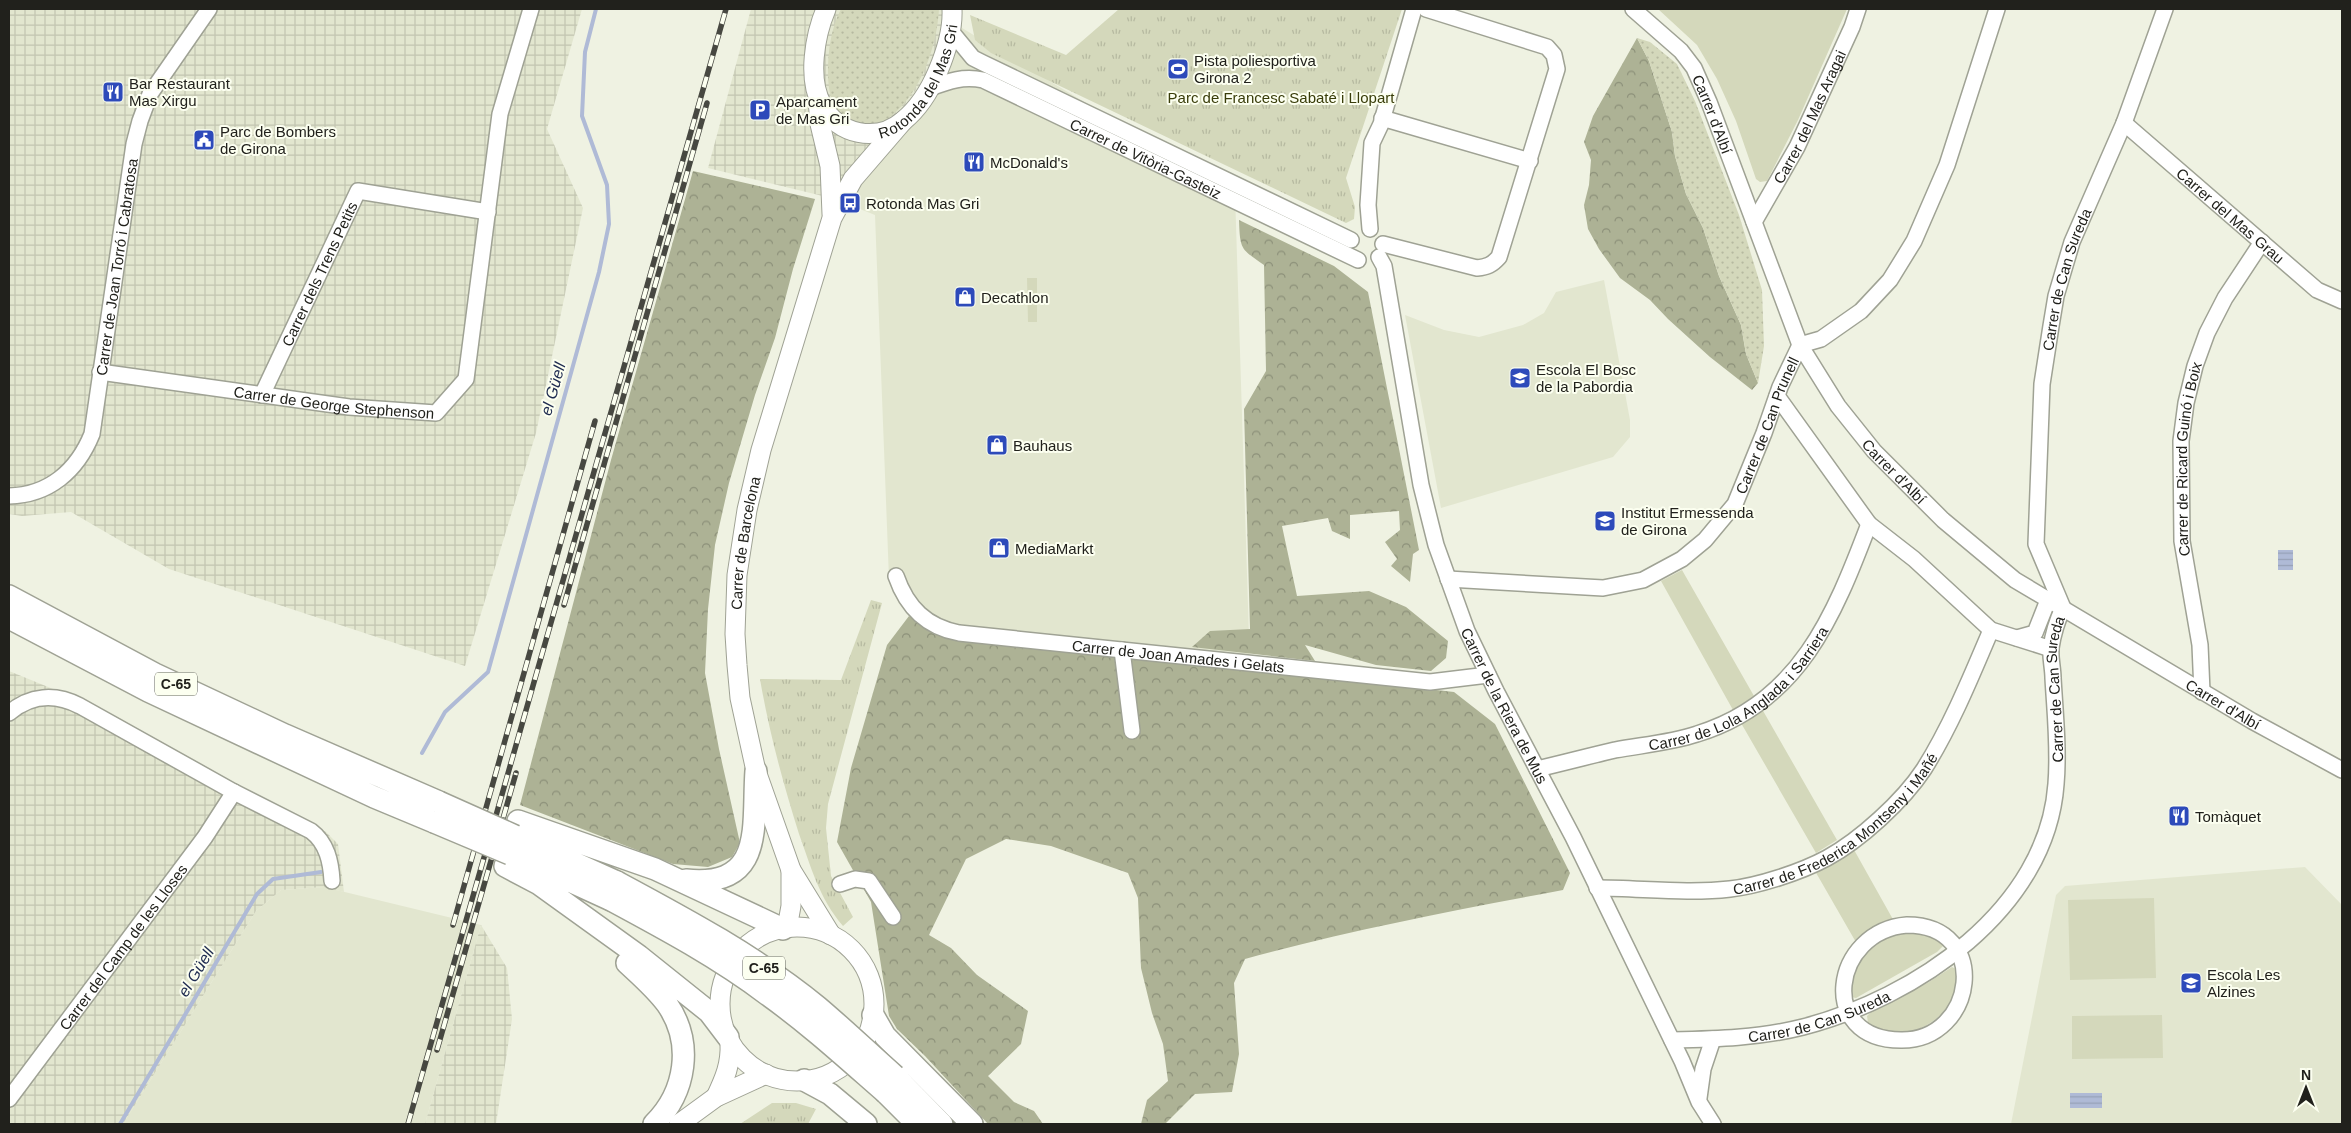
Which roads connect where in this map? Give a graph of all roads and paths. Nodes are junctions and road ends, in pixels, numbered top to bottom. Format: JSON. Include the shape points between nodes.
{"nodes":[{"id":1,"x":209,"y":9,"type":"edge"},
{"id":2,"x":531,"y":9,"type":"edge"},
{"id":3,"x":826,"y":9,"type":"edge"},
{"id":4,"x":952,"y":9,"type":"edge"},
{"id":5,"x":1414,"y":9,"type":"edge"},
{"id":6,"x":1426,"y":9,"type":"edge"},
{"id":7,"x":1633,"y":9,"type":"edge"},
{"id":8,"x":1858,"y":9,"type":"edge"},
{"id":9,"x":1997,"y":9,"type":"edge"},
{"id":10,"x":2165,"y":9,"type":"edge"},
{"id":11,"x":950,"y":30,"type":"junction"},
{"id":12,"x":930,"y":88,"type":"junction"},
{"id":13,"x":817,"y":92,"type":"junction"},
{"id":14,"x":1382,"y":118,"type":"junction"},
{"id":15,"x":903,"y":121,"type":"junction"},
{"id":16,"x":2124,"y":123,"type":"junction"},
{"id":17,"x":1530,"y":161,"type":"junction"},
{"id":18,"x":488,"y":212,"type":"junction"},
{"id":19,"x":832,"y":218,"type":"junction"},
{"id":20,"x":1754,"y":222,"type":"junction"},
{"id":21,"x":1370,"y":229,"type":"junction"},
{"id":22,"x":1351,"y":240,"type":"junction"},
{"id":23,"x":2262,"y":242,"type":"junction"},
{"id":24,"x":1381,"y":250,"type":"junction"},
{"id":25,"x":1358,"y":260,"type":"junction"},
{"id":26,"x":2342,"y":301,"type":"edge"},
{"id":27,"x":1800,"y":345,"type":"junction"},
{"id":28,"x":100,"y":372,"type":"junction"},
{"id":29,"x":262,"y":395,"type":"junction"},
{"id":30,"x":1777,"y":396,"type":"junction"},
{"id":31,"x":9,"y":496,"type":"edge"},
{"id":32,"x":1869,"y":524,"type":"junction"},
{"id":33,"x":896,"y":576,"type":"dead end"},
{"id":34,"x":1448,"y":579,"type":"junction"},
{"id":35,"x":9,"y":596,"type":"edge"},
{"id":36,"x":2048,"y":600,"type":"junction"},
{"id":37,"x":2063,"y":608,"type":"junction"},
{"id":38,"x":9,"y":618,"type":"edge"},
{"id":39,"x":1991,"y":630,"type":"junction"},
{"id":40,"x":2018,"y":638,"type":"junction"},
{"id":41,"x":2051,"y":649,"type":"junction"},
{"id":42,"x":1122,"y":650,"type":"junction"},
{"id":43,"x":1488,"y":675,"type":"junction"},
{"id":44,"x":2202,"y":692,"type":"junction"},
{"id":45,"x":9,"y":713,"type":"edge"},
{"id":46,"x":1132,"y":731,"type":"dead end"},
{"id":47,"x":1538,"y":768,"type":"junction"},
{"id":48,"x":2342,"y":770,"type":"edge"},
{"id":49,"x":756,"y":771,"type":"junction"},
{"id":50,"x":348,"y":774,"type":"junction"},
{"id":51,"x":234,"y":792,"type":"junction"},
{"id":52,"x":436,"y":812,"type":"junction"},
{"id":53,"x":512,"y":844,"type":"junction"},
{"id":54,"x":791,"y":870,"type":"junction"},
{"id":55,"x":679,"y":880,"type":"junction"},
{"id":56,"x":332,"y":881,"type":"dead end"},
{"id":57,"x":840,"y":884,"type":"dead end"},
{"id":58,"x":1597,"y":888,"type":"junction"},
{"id":59,"x":893,"y":917,"type":"dead end"},
{"id":60,"x":586,"y":918,"type":"junction"},
{"id":61,"x":785,"y":928,"type":"junction"},
{"id":62,"x":831,"y":935,"type":"junction"},
{"id":63,"x":1958,"y":949,"type":"junction"},
{"id":64,"x":1847,"y":1013,"type":"junction"},
{"id":65,"x":873,"y":1015,"type":"junction"},
{"id":66,"x":1713,"y":1039,"type":"junction"},
{"id":67,"x":729,"y":1040,"type":"junction"},
{"id":68,"x":1672,"y":1040,"type":"junction"},
{"id":69,"x":766,"y":1074,"type":"junction"},
{"id":70,"x":804,"y":1080,"type":"junction"},
{"id":71,"x":890,"y":1084,"type":"junction"},
{"id":72,"x":716,"y":1097,"type":"junction"},
{"id":73,"x":9,"y":1099,"type":"edge"},
{"id":74,"x":1699,"y":1102,"type":"junction"},
{"id":75,"x":654,"y":1124,"type":"edge"},
{"id":76,"x":678,"y":1124,"type":"edge"},
{"id":77,"x":866,"y":1124,"type":"edge"},
{"id":78,"x":917,"y":1124,"type":"edge"},
{"id":79,"x":942,"y":1124,"type":"edge"},
{"id":80,"x":972,"y":1124,"type":"edge"},
{"id":81,"x":1713,"y":1124,"type":"edge"}],
"edges":[{"from":1,"to":28,"type":"street","name":"Carrer de Joan Torró i Cabratosa","via":[[150,94],[140,121]]},
{"from":2,"to":18,"type":"street","name":"Carrer de George Stephenson","via":[[500,114]]},
{"from":3,"to":13,"type":"main road","name":"Rotonda del Mas Gri","via":[[815,55]]},
{"from":4,"to":11,"type":"main road","name":"Rotonda del Mas Gri"},
{"from":5,"to":14,"type":"street"},
{"from":6,"to":17,"type":"street","via":[[1547,48],[1554,55],[1557,69]]},
{"from":7,"to":20,"type":"street","name":"Carrer d'Albí","via":[[1681,51],[1694,68]]},
{"from":8,"to":20,"type":"street","name":"Carrer del Mas Aragai","via":[[1797,147]]},
{"from":9,"to":27,"type":"street","name":"Carrer de Can Prunell","via":[[1947,165],[1914,241],[1890,280],[1861,311],[1821,340]]},
{"from":10,"to":16,"type":"street","name":"Carrer de Can Sureda"},
{"from":11,"to":12,"type":"main road","name":"Rotonda del Mas Gri","via":[[945,53]]},
{"from":11,"to":22,"type":"street","name":"Carrer de Vitòria-Gasteiz","via":[[973,58],[983,64]]},
{"from":12,"to":15,"type":"main road","name":"Rotonda del Mas Gri"},
{"from":12,"to":25,"type":"street","name":"Carrer de Vitòria-Gasteiz","via":[[956,79],[983,80]]},
{"from":13,"to":15,"type":"main road","name":"Rotonda del Mas Gri","via":[[832,118],[854,132],[885,131]]},
{"from":13,"to":19,"type":"main road","name":"Carrer de Barcelona","via":[[820,124],[830,166]]},
{"from":14,"to":17,"type":"street"},
{"from":14,"to":21,"type":"street","via":[[1372,143],[1368,205]]},
{"from":15,"to":19,"type":"main road","name":"Carrer de Barcelona","via":[[852,179]]},
{"from":16,"to":23,"type":"street","name":"Carrer del Mas Grau"},
{"from":16,"to":37,"type":"street","name":"Carrer de Can Sureda","via":[[2072,242],[2056,296],[2045,359],[2036,544]]},
{"from":17,"to":24,"type":"street","via":[[1499,258],[1487,267],[1477,268]]},
{"from":18,"to":29,"type":"street","name":"Carrer dels Trens Petits","via":[[358,191]]},
{"from":18,"to":29,"type":"street","name":"Carrer de George Stephenson","via":[[466,378],[436,413],[349,407]]},
{"from":19,"to":49,"type":"main road","name":"Carrer de Barcelona","via":[[761,450],[741,540],[735,634],[740,698]]},
{"from":20,"to":27,"type":"street","name":"Carrer d'Albí"},
{"from":21,"to":22,"type":"street","via":[[1359,230]]},
{"from":21,"to":24,"type":"street","via":[[1379,234]]},
{"from":22,"to":25,"type":"street","via":[[1351,251]]},
{"from":23,"to":26,"type":"street","name":"Carrer del Mas Grau","via":[[2317,290]]},
{"from":23,"to":44,"type":"street","name":"Carrer de Ricard Guinó i Boix","via":[[2207,334],[2195,366],[2180,441],[2182,541],[2200,645]]},
{"from":24,"to":25,"type":"street","via":[[1369,262]]},
{"from":24,"to":34,"type":"street","name":"Carrer de la Riera de Mus","via":[[1420,485]]},
{"from":27,"to":30,"type":"street","name":"Carrer de Can Prunell"},
{"from":27,"to":36,"type":"street","name":"Carrer d'Albí","via":[[1838,406],[1874,451],[1943,520],[2015,580]]},
{"from":28,"to":29,"type":"street","name":"Carrer de George Stephenson"},
{"from":28,"to":31,"type":"street","name":"Carrer de Joan Torró i Cabratosa","via":[[92,434],[79,460],[46,488]]},
{"from":30,"to":32,"type":"street"},
{"from":30,"to":34,"type":"street","name":"Carrer de Can Prunell","via":[[1735,504],[1705,540],[1667,568],[1643,580],[1603,588]]},
{"from":32,"to":39,"type":"street","via":[[1914,559]]},
{"from":32,"to":47,"type":"street","name":"Carrer de Lola Anglada i Sarriera","via":[[1820,637],[1801,663],[1763,702],[1697,734]]},
{"from":33,"to":42,"type":"street","name":"Carrer de Joan Amades i Gelats","via":[[914,610],[945,630]]},
{"from":34,"to":43,"type":"street","name":"Carrer de la Riera de Mus"},
{"from":35,"to":50,"type":"highway","number":"C-65"},
{"from":36,"to":37,"type":"street","name":"Carrer d'Albí"},
{"from":36,"to":40,"type":"street","via":[[2035,633]]},
{"from":37,"to":41,"type":"street","name":"Carrer de Can Sureda"},
{"from":37,"to":44,"type":"street","name":"Carrer d'Albí"},
{"from":38,"to":50,"type":"highway","number":"C-65","via":[[148,691]]},
{"from":39,"to":40,"type":"street"},
{"from":39,"to":58,"type":"street","name":"Carrer de Frederica Montseny i Mañé","via":[[1956,708],[1923,770],[1900,798],[1847,845],[1826,859],[1732,889]]},
{"from":40,"to":41,"type":"street"},
{"from":41,"to":63,"type":"street","name":"Carrer de Can Sureda","via":[[2056,784],[2047,833],[2026,878],[2012,897],[1995,917]]},
{"from":42,"to":43,"type":"street","name":"Carrer de Joan Amades i Gelats","via":[[1430,682]]},
{"from":42,"to":46,"type":"street"},
{"from":43,"to":47,"type":"street","name":"Carrer de la Riera de Mus"},
{"from":44,"to":48,"type":"street","name":"Carrer d'Albí"},
{"from":45,"to":51,"type":"street","via":[[38,698],[70,700]]},
{"from":47,"to":58,"type":"street","name":"Carrer de la Riera de Mus"},
{"from":49,"to":54,"type":"main road","name":"Carrer de Barcelona"},
{"from":49,"to":55,"type":"highway","via":[[754,834],[750,852],[742,865],[727,876],[713,880]]},
{"from":50,"to":52,"type":"highway","number":"C-65"},
{"from":50,"to":52,"type":"highway","via":[[389,812]]},
{"from":51,"to":56,"type":"street","via":[[320,838],[331,865]]},
{"from":51,"to":73,"type":"street","name":"Carrer del Camp de les Lloses","via":[[199,845]]},
{"from":52,"to":53,"type":"highway","number":"C-65","bridge":true},
{"from":52,"to":53,"type":"highway"},
{"from":53,"to":55,"type":"highway","via":[[655,869]]},
{"from":53,"to":60,"type":"highway","via":[[539,884]]},
{"from":53,"to":71,"type":"highway","number":"C-65","bridge":true,"via":[[614,891],[663,928],[768,994]]},
{"from":54,"to":61,"type":"main road","name":"Carrer de Barcelona","via":[[791,906]]},
{"from":54,"to":62,"type":"main road","name":"Carrer de Barcelona"},
{"from":55,"to":61,"type":"highway"},
{"from":57,"to":59,"type":"street","via":[[855,879],[869,880]]},
{"from":58,"to":68,"type":"street","name":"Carrer de la Riera de Mus"},
{"from":60,"to":67,"type":"highway","via":[[709,1012]]},
{"from":60,"to":75,"type":"highway","via":[[667,1004],[680,1031],[684,1065],[681,1079],[672,1102]]},
{"from":61,"to":62,"type":"main road","via":[[812,929]]},
{"from":61,"to":67,"type":"main road","via":[[748,945],[730,967],[722,987],[720,1004]]},
{"from":62,"to":65,"type":"main road","via":[[852,950],[865,969],[872,991]]},
{"from":63,"to":64,"type":"street","name":"Carrer de Can Sureda","via":[[1915,980]]},
{"from":63,"to":64,"type":"street","via":[[1939,932],[1919,926],[1896,926],[1877,933],[1858,950],[1847,970],[1843,992]]},
{"from":63,"to":64,"type":"street","via":[[1965,972],[1962,997],[1951,1016],[1934,1031],[1907,1040],[1885,1038],[1864,1030]]},
{"from":64,"to":66,"type":"street","name":"Carrer de Can Sureda","via":[[1767,1035]]},
{"from":65,"to":70,"type":"main road","via":[[865,1039],[850,1059],[827,1074]]},
{"from":65,"to":80,"type":"highway","via":[[885,1036]]},
{"from":66,"to":68,"type":"street","name":"Carrer de Can Sureda"},
{"from":66,"to":74,"type":"street","via":[[1703,1069]]},
{"from":67,"to":69,"type":"main road","via":[[743,1059]]},
{"from":67,"to":72,"type":"main road","via":[[731,1061]]},
{"from":68,"to":74,"type":"street","name":"Carrer de la Riera de Mus"},
{"from":69,"to":70,"type":"main road","via":[[781,1079]]},
{"from":69,"to":72,"type":"main road"},
{"from":70,"to":77,"type":"highway","via":[[830,1094]]},
{"from":71,"to":78,"type":"highway","number":"C-65"},
{"from":71,"to":79,"type":"highway","number":"C-65"},
{"from":72,"to":76,"type":"main road"},
{"from":74,"to":81,"type":"street","name":"Carrer de la Riera de Mus"}]}
